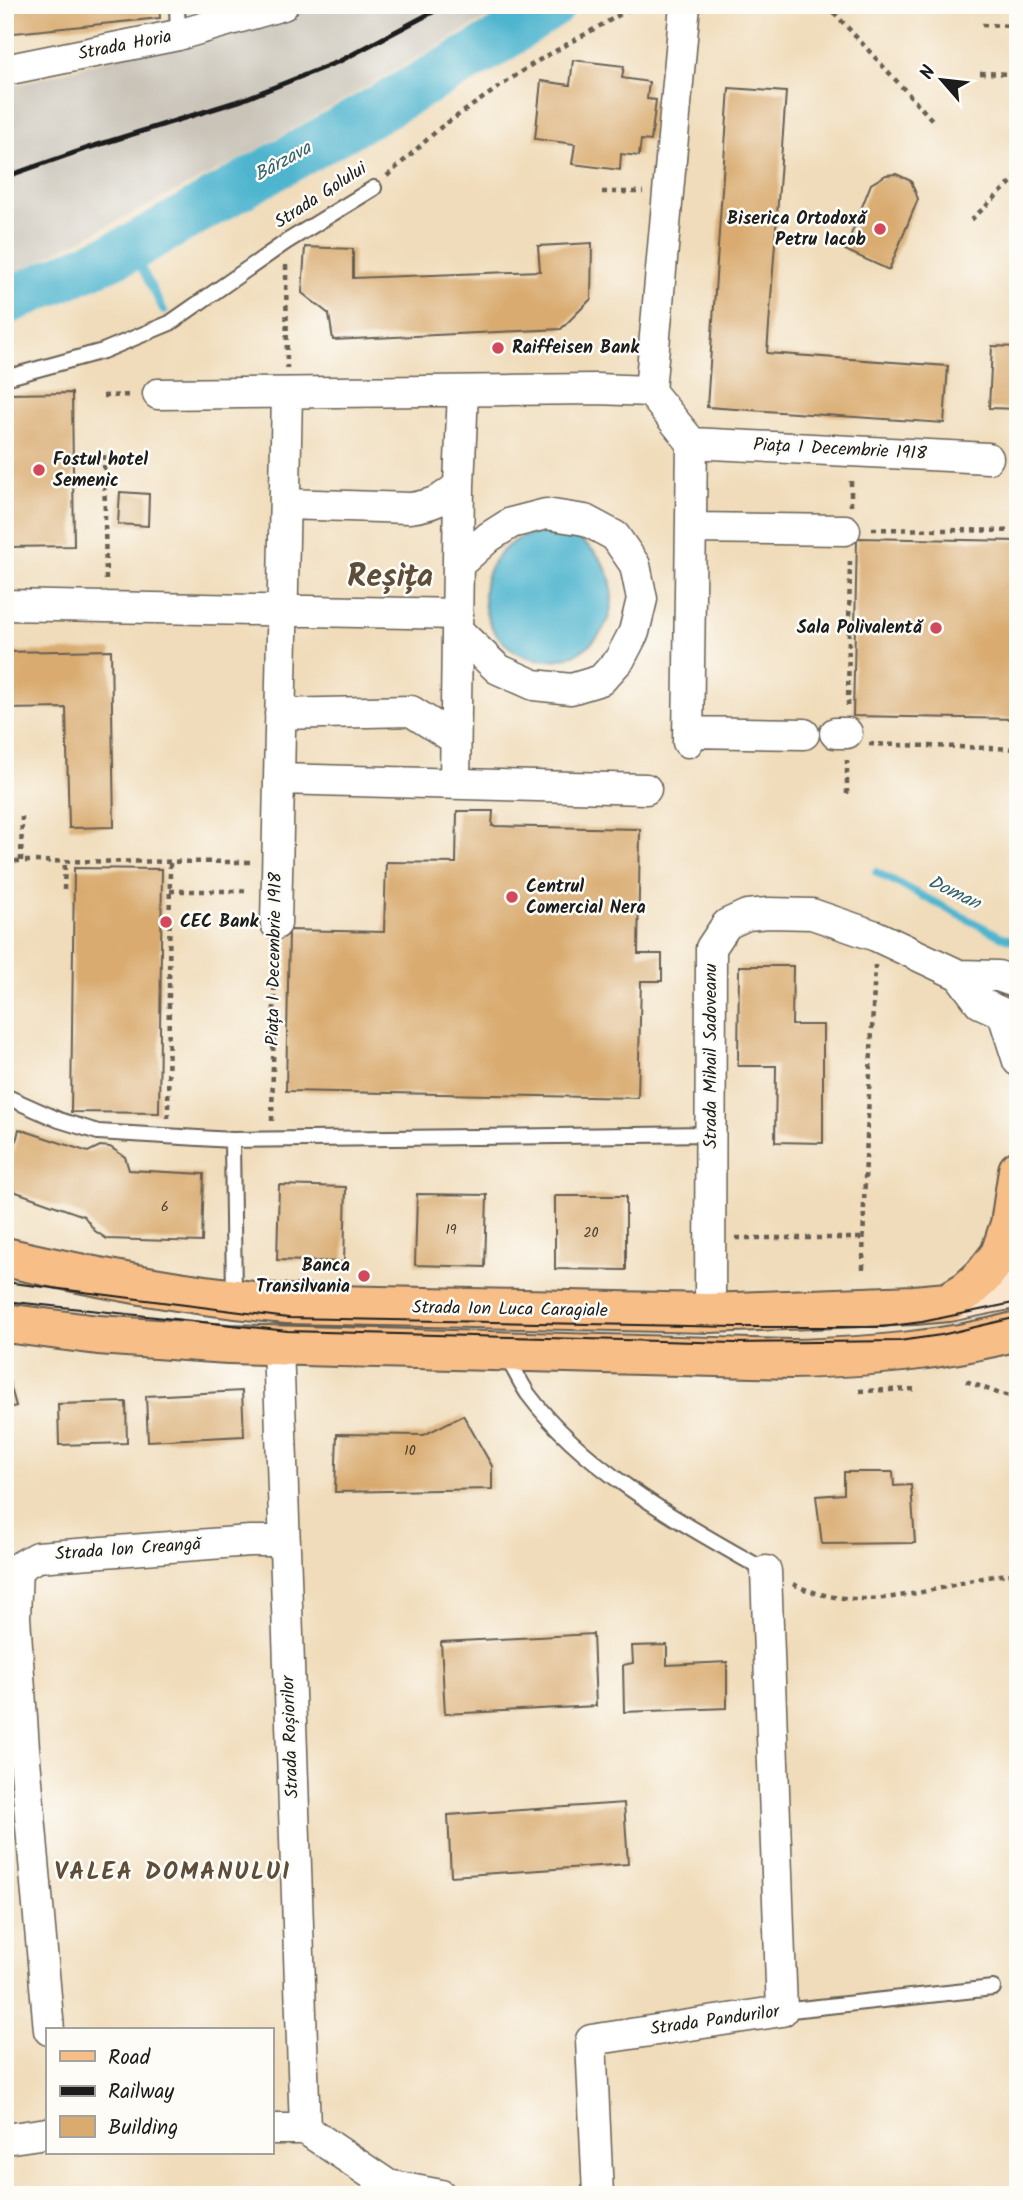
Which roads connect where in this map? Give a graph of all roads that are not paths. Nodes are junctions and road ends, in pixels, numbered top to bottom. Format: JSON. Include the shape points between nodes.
{"nodes":[{"id":1,"x":177,"y":5,"type":"edge"},
{"id":2,"x":283,"y":5,"type":"edge"},
{"id":3,"x":685,"y":5,"type":"edge"},
{"id":4,"x":178,"y":35,"type":"junction"},
{"id":5,"x":5,"y":70,"type":"edge"},
{"id":6,"x":374,"y":188,"type":"road end"},
{"id":7,"x":5,"y":378,"type":"edge"},
{"id":8,"x":463,"y":391,"type":"junction"},
{"id":9,"x":650,"y":391,"type":"junction"},
{"id":10,"x":287,"y":393,"type":"junction"},
{"id":11,"x":158,"y":394,"type":"dead end"},
{"id":12,"x":692,"y":443,"type":"junction"},
{"id":13,"x":988,"y":458,"type":"dead end"},
{"id":14,"x":459,"y":485,"type":"junction"},
{"id":15,"x":285,"y":504,"type":"junction"},
{"id":16,"x":691,"y":528,"type":"junction"},
{"id":17,"x":848,"y":529,"type":"road end"},
{"id":18,"x":460,"y":564,"type":"junction"},
{"id":19,"x":642,"y":599,"type":"junction"},
{"id":20,"x":690,"y":600,"type":"junction"},
{"id":21,"x":5,"y":605,"type":"edge"},
{"id":22,"x":282,"y":610,"type":"junction"},
{"id":23,"x":458,"y":623,"type":"junction"},
{"id":24,"x":280,"y":714,"type":"junction"},
{"id":25,"x":829,"y":735,"type":"road end"},
{"id":26,"x":455,"y":739,"type":"junction"},
{"id":27,"x":279,"y":779,"type":"junction"},
{"id":28,"x":454,"y":783,"type":"junction"},
{"id":29,"x":646,"y":789,"type":"dead end"},
{"id":30,"x":275,"y":924,"type":"road end"},
{"id":31,"x":959,"y":975,"type":"junction"},
{"id":32,"x":1018,"y":983,"type":"edge"},
{"id":33,"x":1010,"y":1017,"type":"edge"},
{"id":34,"x":1018,"y":1061,"type":"edge"},
{"id":35,"x":5,"y":1096,"type":"edge"},
{"id":36,"x":710,"y":1134,"type":"junction"},
{"id":37,"x":232,"y":1140,"type":"junction"},
{"id":38,"x":1018,"y":1170,"type":"edge"},
{"id":39,"x":5,"y":1257,"type":"edge"},
{"id":40,"x":1018,"y":1287,"type":"edge"},
{"id":41,"x":234,"y":1299,"type":"junction"},
{"id":42,"x":948,"y":1302,"type":"junction"},
{"id":43,"x":710,"y":1313,"type":"junction"},
{"id":44,"x":5,"y":1323,"type":"edge"},
{"id":45,"x":1018,"y":1331,"type":"edge"},
{"id":46,"x":278,"y":1345,"type":"junction"},
{"id":47,"x":1018,"y":1346,"type":"edge"},
{"id":48,"x":503,"y":1351,"type":"junction"},
{"id":49,"x":857,"y":1374,"type":"junction"},
{"id":50,"x":285,"y":1541,"type":"junction"},
{"id":51,"x":766,"y":1571,"type":"joint"},
{"id":52,"x":993,"y":1988,"type":"dead end"},
{"id":53,"x":782,"y":2011,"type":"junction"},
{"id":54,"x":49,"y":2028,"type":"edge"},
{"id":55,"x":273,"y":2129,"type":"edge"},
{"id":56,"x":305,"y":2129,"type":"junction"},
{"id":57,"x":46,"y":2133,"type":"edge"},
{"id":58,"x":5,"y":2139,"type":"edge"},
{"id":59,"x":441,"y":2195,"type":"edge"},
{"id":60,"x":598,"y":2195,"type":"edge"}],
"edges":[{"from":1,"to":4,"type":"lane"},
{"from":2,"to":4,"type":"street","name":"Strada Horia"},
{"from":3,"to":9,"type":"street"},
{"from":4,"to":5,"type":"street","name":"Strada Horia"},
{"from":6,"to":7,"type":"lane","name":"Strada Golului","via":[[286,242],[170,323],[103,351]]},
{"from":8,"to":9,"type":"street"},
{"from":8,"to":10,"type":"street"},
{"from":8,"to":14,"type":"street"},
{"from":9,"to":12,"type":"street"},
{"from":10,"to":11,"type":"street"},
{"from":10,"to":15,"type":"street","name":"Piața 1 Decembrie 1918"},
{"from":12,"to":13,"type":"street","name":"Piața 1 Decembrie 1918"},
{"from":12,"to":16,"type":"street"},
{"from":14,"to":15,"type":"street","via":[[430,506]]},
{"from":14,"to":18,"type":"street"},
{"from":15,"to":22,"type":"street","name":"Piața 1 Decembrie 1918"},
{"from":16,"to":17,"type":"street"},
{"from":16,"to":20,"type":"street"},
{"from":18,"to":19,"type":"street","via":[[511,523],[546,514],[585,520],[615,536],[635,565]]},
{"from":18,"to":23,"type":"street"},
{"from":19,"to":20,"type":"street"},
{"from":19,"to":23,"type":"street","via":[[634,632],[620,659],[600,680],[571,689],[534,685],[498,668]]},
{"from":20,"to":25,"type":"street","via":[[689,737]]},
{"from":21,"to":22,"type":"street"},
{"from":22,"to":23,"type":"street"},
{"from":22,"to":24,"type":"street","name":"Piața 1 Decembrie 1918"},
{"from":23,"to":26,"type":"street"},
{"from":24,"to":26,"type":"street","via":[[411,711]]},
{"from":24,"to":27,"type":"street","name":"Piața 1 Decembrie 1918"},
{"from":26,"to":28,"type":"street"},
{"from":27,"to":28,"type":"street"},
{"from":27,"to":30,"type":"street","name":"Piața 1 Decembrie 1918"},
{"from":28,"to":29,"type":"street"},
{"from":31,"to":32,"type":"street","name":"Strada Mihail Sadoveanu","via":[[998,975]]},
{"from":31,"to":33,"type":"street","name":"Strada Mihail Sadoveanu","via":[[980,1003]]},
{"from":31,"to":36,"type":"street","name":"Strada Mihail Sadoveanu","via":[[876,936],[813,914],[747,915],[727,924],[712,948]]},
{"from":33,"to":34,"type":"street","name":"Strada Mihail Sadoveanu"},
{"from":35,"to":37,"type":"lane","via":[[98,1132]]},
{"from":36,"to":37,"type":"lane"},
{"from":36,"to":43,"type":"street","name":"Strada Mihail Sadoveanu"},
{"from":37,"to":41,"type":"lane"},
{"from":38,"to":42,"type":"main road","via":[[1000,1254],[968,1290]]},
{"from":39,"to":41,"type":"main road","name":"Strada Ion Luca Caragiale","via":[[89,1276]]},
{"from":40,"to":42,"type":"main road","name":"Strada Ion Luca Caragiale"},
{"from":41,"to":43,"type":"main road","name":"Strada Ion Luca Caragiale"},
{"from":42,"to":43,"type":"main road","name":"Strada Ion Luca Caragiale"},
{"from":44,"to":46,"type":"main road","via":[[97,1335]]},
{"from":45,"to":49,"type":"main road","via":[[940,1348]]},
{"from":46,"to":48,"type":"main road"},
{"from":46,"to":50,"type":"street","name":"Strada Roșiorilor"},
{"from":47,"to":49,"type":"main road"},
{"from":48,"to":49,"type":"main road","via":[[791,1359]]},
{"from":48,"to":51,"type":"lane","via":[[528,1393],[578,1447],[630,1489]]},
{"from":50,"to":54,"type":"street","name":"Strada Ion Creangă","via":[[37,1557],[17,1568],[24,1748]]},
{"from":50,"to":56,"type":"street","name":"Strada Roșiorilor"},
{"from":51,"to":53,"type":"street"},
{"from":52,"to":53,"type":"lane","name":"Strada Pandurilor"},
{"from":53,"to":60,"type":"street","name":"Strada Pandurilor","via":[[591,2040]]},
{"from":55,"to":56,"type":"street"},
{"from":56,"to":59,"type":"street","via":[[388,2185]]},
{"from":57,"to":58,"type":"street"}]}
